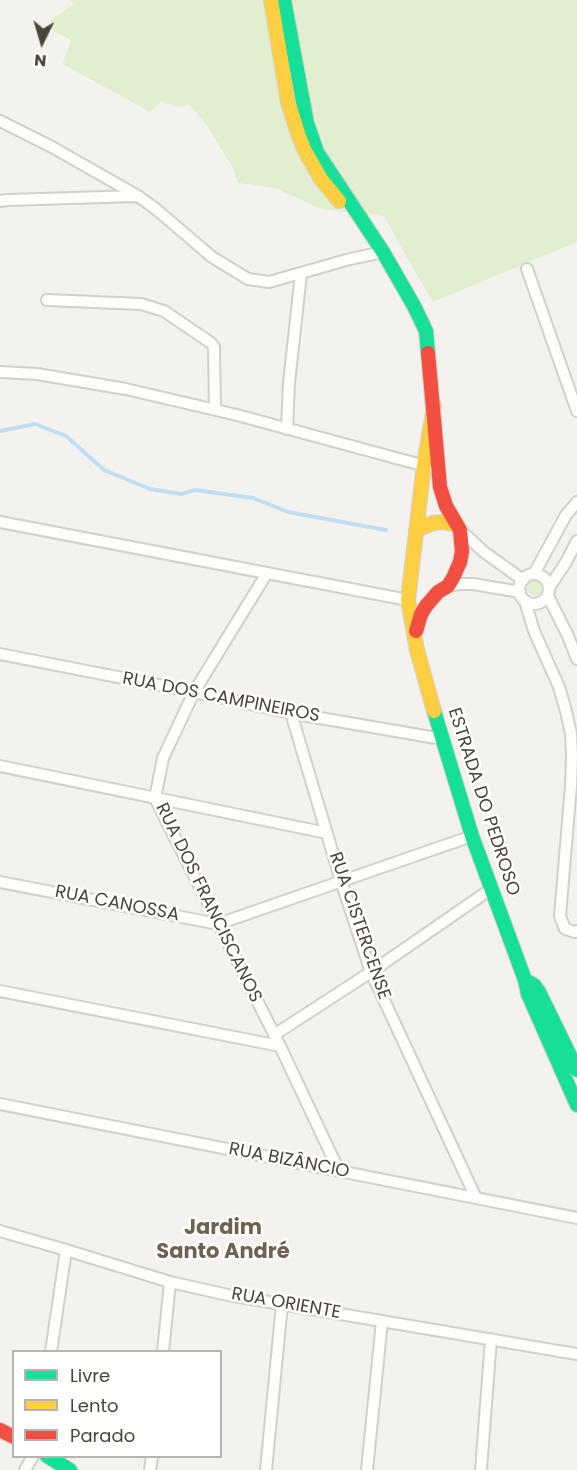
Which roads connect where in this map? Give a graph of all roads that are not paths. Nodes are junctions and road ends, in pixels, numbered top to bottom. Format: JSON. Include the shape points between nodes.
{"nodes":[{"id":1,"x":271,"y":0,"type":"edge"},
{"id":2,"x":284,"y":0,"type":"edge"},
{"id":3,"x":0,"y":121,"type":"edge"},
{"id":4,"x":138,"y":196,"type":"junction"},
{"id":5,"x":0,"y":201,"type":"edge"},
{"id":6,"x":383,"y":252,"type":"junction"},
{"id":7,"x":526,"y":269,"type":"dead end"},
{"id":8,"x":301,"y":274,"type":"junction"},
{"id":9,"x":47,"y":300,"type":"dead end"},
{"id":10,"x":0,"y":372,"type":"edge"},
{"id":11,"x":577,"y":372,"type":"edge"},
{"id":12,"x":565,"y":376,"type":"junction"},
{"id":13,"x":214,"y":409,"type":"junction"},
{"id":14,"x":577,"y":411,"type":"edge"},
{"id":15,"x":287,"y":429,"type":"junction"},
{"id":16,"x":431,"y":468,"type":"junction"},
{"id":17,"x":577,"y":502,"type":"edge"},
{"id":18,"x":0,"y":522,"type":"edge"},
{"id":19,"x":458,"y":527,"type":"junction"},
{"id":20,"x":416,"y":530,"type":"junction"},
{"id":21,"x":577,"y":541,"type":"edge"},
{"id":22,"x":267,"y":573,"type":"junction"},
{"id":23,"x":534,"y":574,"type":"junction"},
{"id":24,"x":523,"y":580,"type":"junction"},
{"id":25,"x":443,"y":589,"type":"junction"},
{"id":26,"x":548,"y":592,"type":"junction"},
{"id":27,"x":522,"y":597,"type":"junction"},
{"id":28,"x":408,"y":600,"type":"junction"},
{"id":29,"x":415,"y":634,"type":"junction"},
{"id":30,"x":0,"y":654,"type":"edge"},
{"id":31,"x":577,"y":659,"type":"edge"},
{"id":32,"x":194,"y":692,"type":"junction"},
{"id":33,"x":291,"y":713,"type":"junction"},
{"id":34,"x":442,"y":739,"type":"junction"},
{"id":35,"x":0,"y":766,"type":"edge"},
{"id":36,"x":155,"y":798,"type":"junction"},
{"id":37,"x":327,"y":833,"type":"junction"},
{"id":38,"x":472,"y":836,"type":"junction"},
{"id":39,"x":341,"y":881,"type":"junction"},
{"id":40,"x":0,"y":882,"type":"edge"},
{"id":41,"x":491,"y":889,"type":"junction"},
{"id":42,"x":218,"y":924,"type":"junction"},
{"id":43,"x":577,"y":931,"type":"edge"},
{"id":44,"x":371,"y":972,"type":"junction"},
{"id":45,"x":525,"y":980,"type":"junction"},
{"id":46,"x":0,"y":991,"type":"edge"},
{"id":47,"x":274,"y":1035,"type":"junction"},
{"id":48,"x":280,"y":1046,"type":"junction"},
{"id":49,"x":577,"y":1070,"type":"edge"},
{"id":50,"x":0,"y":1104,"type":"edge"},
{"id":51,"x":577,"y":1105,"type":"edge"},
{"id":52,"x":339,"y":1171,"type":"junction"},
{"id":53,"x":476,"y":1198,"type":"junction"},
{"id":54,"x":577,"y":1218,"type":"edge"},
{"id":55,"x":0,"y":1232,"type":"edge"},
{"id":56,"x":66,"y":1250,"type":"junction"},
{"id":57,"x":170,"y":1282,"type":"junction"},
{"id":58,"x":282,"y":1304,"type":"junction"},
{"id":59,"x":382,"y":1321,"type":"junction"},
{"id":60,"x":491,"y":1339,"type":"junction"},
{"id":61,"x":51,"y":1350,"type":"edge"},
{"id":62,"x":163,"y":1350,"type":"edge"},
{"id":63,"x":577,"y":1354,"type":"edge"},
{"id":64,"x":50,"y":1458,"type":"edge"},
{"id":65,"x":70,"y":1470,"type":"edge"},
{"id":66,"x":266,"y":1470,"type":"edge"},
{"id":67,"x":367,"y":1470,"type":"edge"},
{"id":68,"x":481,"y":1470,"type":"edge"}],
"edges":[{"from":1,"to":6,"type":"main road","name":"ESTRADA DO PEDROSO","via":[[288,102],[305,151],[321,179]]},
{"from":2,"to":6,"type":"main road","name":"ESTRADA DO PEDROSO","via":[[307,123],[317,152]]},
{"from":3,"to":4,"type":"street"},
{"from":4,"to":5,"type":"street"},
{"from":4,"to":8,"type":"street","via":[[212,257],[248,279],[269,282]]},
{"from":6,"to":8,"type":"street"},
{"from":6,"to":16,"type":"main road","name":"ESTRADA DO PEDROSO","via":[[426,331],[434,406]]},
{"from":7,"to":12,"type":"street"},
{"from":8,"to":15,"type":"street"},
{"from":9,"to":13,"type":"street","via":[[141,303],[165,311],[214,347]]},
{"from":10,"to":13,"type":"street","via":[[126,389]]},
{"from":11,"to":12,"type":"street"},
{"from":12,"to":14,"type":"street"},
{"from":13,"to":15,"type":"street"},
{"from":15,"to":16,"type":"street"},
{"from":16,"to":19,"type":"main road","name":"ESTRADA DO PEDROSO"},
{"from":16,"to":20,"type":"main road","name":"ESTRADA DO PEDROSO"},
{"from":17,"to":23,"type":"street"},
{"from":18,"to":22,"type":"street"},
{"from":19,"to":20,"type":"main road","via":[[444,522]]},
{"from":19,"to":24,"type":"street"},
{"from":19,"to":25,"type":"main road","name":"ESTRADA DO PEDROSO","via":[[462,542],[460,562]]},
{"from":20,"to":28,"type":"main road","name":"ESTRADA DO PEDROSO"},
{"from":21,"to":26,"type":"street"},
{"from":22,"to":28,"type":"street"},
{"from":22,"to":32,"type":"street","name":"RUA DOS FRANCISCANOS"},
{"from":23,"to":24,"type":"street"},
{"from":23,"to":26,"type":"street","via":[[546,580]]},
{"from":24,"to":27,"type":"street"},
{"from":25,"to":27,"type":"street","via":[[473,584]]},
{"from":25,"to":28,"type":"main road"},
{"from":25,"to":29,"type":"main road","name":"ESTRADA DO PEDROSO","via":[[421,614]]},
{"from":26,"to":27,"type":"street","via":[[540,603],[530,603]]},
{"from":26,"to":31,"type":"street"},
{"from":27,"to":43,"type":"street","via":[[558,687],[571,734],[571,786],[560,915],[565,928]]},
{"from":28,"to":29,"type":"main road","name":"ESTRADA DO PEDROSO"},
{"from":29,"to":34,"type":"main road","name":"ESTRADA DO PEDROSO"},
{"from":30,"to":32,"type":"street","name":"RUA DOS CAMPINEIROS"},
{"from":32,"to":33,"type":"street","name":"RUA DOS CAMPINEIROS"},
{"from":32,"to":36,"type":"street","name":"RUA DOS FRANCISCANOS","via":[[163,758]]},
{"from":33,"to":34,"type":"street","name":"RUA DOS CAMPINEIROS"},
{"from":33,"to":37,"type":"street","name":"RUA CISTERCENSE"},
{"from":34,"to":38,"type":"main road","name":"ESTRADA DO PEDROSO"},
{"from":35,"to":36,"type":"street"},
{"from":36,"to":37,"type":"street"},
{"from":36,"to":42,"type":"street","name":"RUA DOS FRANCISCANOS"},
{"from":37,"to":39,"type":"street","name":"RUA CISTERCENSE"},
{"from":38,"to":39,"type":"street"},
{"from":38,"to":41,"type":"main road","name":"ESTRADA DO PEDROSO"},
{"from":39,"to":42,"type":"street"},
{"from":39,"to":44,"type":"street","name":"RUA CISTERCENSE"},
{"from":40,"to":42,"type":"street","name":"RUA CANOSSA"},
{"from":41,"to":44,"type":"street"},
{"from":41,"to":45,"type":"main road","name":"ESTRADA DO PEDROSO"},
{"from":42,"to":47,"type":"street","name":"RUA DOS FRANCISCANOS"},
{"from":44,"to":47,"type":"street"},
{"from":44,"to":53,"type":"street","name":"RUA CISTERCENSE"},
{"from":45,"to":49,"type":"main road","name":"ESTRADA DO PEDROSO","via":[[539,992]]},
{"from":45,"to":51,"type":"main road","name":"ESTRADA DO PEDROSO"},
{"from":46,"to":48,"type":"street"},
{"from":47,"to":48,"type":"street","name":"RUA DOS FRANCISCANOS"},
{"from":48,"to":52,"type":"street","name":"RUA DOS FRANCISCANOS"},
{"from":50,"to":52,"type":"street","name":"RUA BIZÂNCIO"},
{"from":52,"to":53,"type":"street","name":"RUA BIZÂNCIO"},
{"from":53,"to":54,"type":"street","name":"RUA BIZÂNCIO"},
{"from":55,"to":56,"type":"street","name":"RUA ORIENTE"},
{"from":56,"to":57,"type":"street","name":"RUA ORIENTE"},
{"from":56,"to":61,"type":"street"},
{"from":57,"to":58,"type":"street","name":"RUA ORIENTE"},
{"from":57,"to":62,"type":"street"},
{"from":58,"to":59,"type":"street","name":"RUA ORIENTE"},
{"from":58,"to":66,"type":"street"},
{"from":59,"to":60,"type":"street","name":"RUA ORIENTE"},
{"from":59,"to":67,"type":"street"},
{"from":60,"to":63,"type":"street","name":"RUA ORIENTE"},
{"from":60,"to":68,"type":"street"},
{"from":64,"to":65,"type":"main road"}]}
